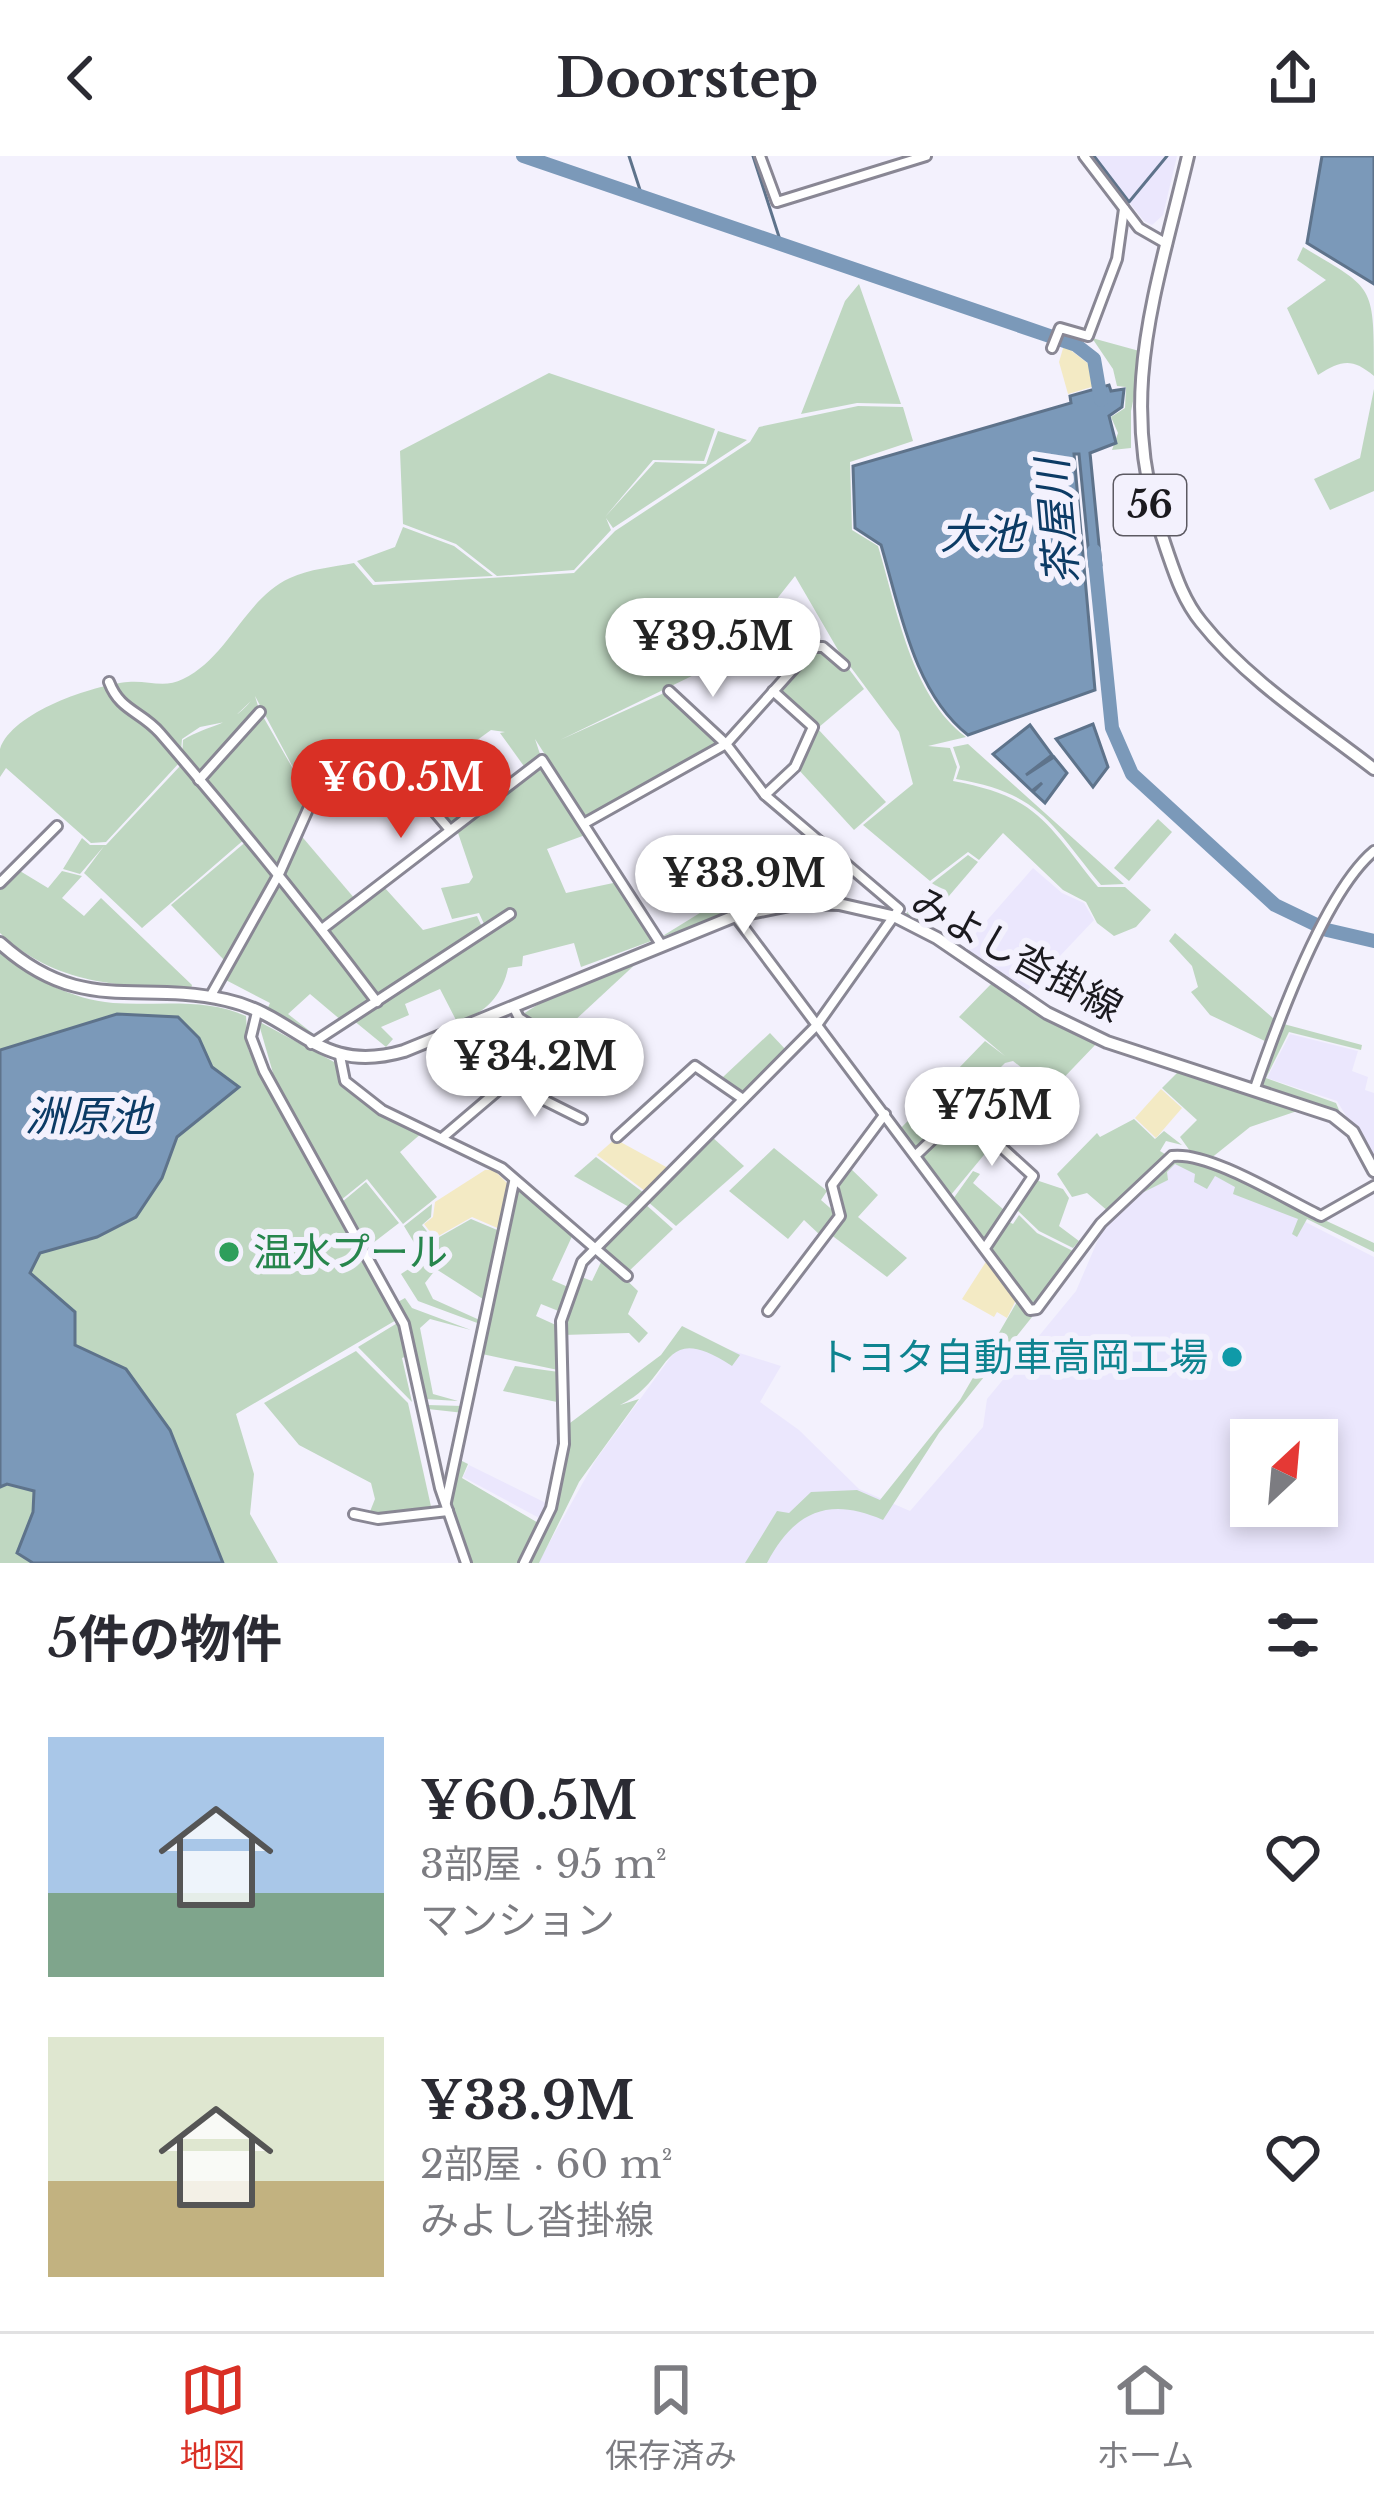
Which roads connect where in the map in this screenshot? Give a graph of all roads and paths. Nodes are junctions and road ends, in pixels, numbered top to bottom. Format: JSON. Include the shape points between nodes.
{"nodes":[{"id":1,"x":760,"y":156,"type":"edge"},
{"id":2,"x":926,"y":156,"type":"edge"},
{"id":3,"x":1084,"y":156,"type":"edge"},
{"id":4,"x":1188,"y":156,"type":"edge"},
{"id":5,"x":1124,"y":209,"type":"junction"},
{"id":6,"x":1167,"y":244,"type":"junction"},
{"id":7,"x":1052,"y":348,"type":"dead end"},
{"id":8,"x":844,"y":665,"type":"dead end"},
{"id":9,"x":109,"y":682,"type":"dead end"},
{"id":10,"x":669,"y":691,"type":"dead end"},
{"id":11,"x":772,"y":691,"type":"junction"},
{"id":12,"x":260,"y":712,"type":"dead end"},
{"id":13,"x":726,"y":743,"type":"junction"},
{"id":14,"x":326,"y":769,"type":"dead end"},
{"id":15,"x":1374,"y":770,"type":"edge"},
{"id":16,"x":199,"y":780,"type":"junction"},
{"id":17,"x":410,"y":783,"type":"dead end"},
{"id":18,"x":765,"y":795,"type":"junction"},
{"id":19,"x":585,"y":823,"type":"junction"},
{"id":20,"x":57,"y":826,"type":"dead end"},
{"id":21,"x":450,"y":830,"type":"junction"},
{"id":22,"x":1374,"y":851,"type":"edge"},
{"id":23,"x":279,"y":874,"type":"junction"},
{"id":24,"x":0,"y":883,"type":"edge"},
{"id":25,"x":510,"y":914,"type":"dead end"},
{"id":26,"x":735,"y":916,"type":"junction"},
{"id":27,"x":896,"y":917,"type":"junction"},
{"id":28,"x":322,"y":929,"type":"junction"},
{"id":29,"x":0,"y":944,"type":"edge"},
{"id":30,"x":662,"y":946,"type":"junction"},
{"id":31,"x":210,"y":998,"type":"junction"},
{"id":32,"x":377,"y":1002,"type":"junction"},
{"id":33,"x":514,"y":1008,"type":"junction"},
{"id":34,"x":257,"y":1012,"type":"junction"},
{"id":35,"x":817,"y":1024,"type":"junction"},
{"id":36,"x":309,"y":1045,"type":"junction"},
{"id":37,"x":340,"y":1056,"type":"junction"},
{"id":38,"x":508,"y":1082,"type":"junction"},
{"id":39,"x":1255,"y":1088,"type":"junction"},
{"id":40,"x":743,"y":1099,"type":"junction"},
{"id":41,"x":885,"y":1114,"type":"junction"},
{"id":42,"x":582,"y":1119,"type":"dead end"},
{"id":43,"x":617,"y":1137,"type":"dead end"},
{"id":44,"x":442,"y":1138,"type":"junction"},
{"id":45,"x":916,"y":1155,"type":"junction"},
{"id":46,"x":1374,"y":1171,"type":"edge"},
{"id":47,"x":514,"y":1181,"type":"junction"},
{"id":48,"x":1374,"y":1186,"type":"edge"},
{"id":49,"x":596,"y":1248,"type":"junction"},
{"id":50,"x":985,"y":1248,"type":"junction"},
{"id":51,"x":627,"y":1276,"type":"dead end"},
{"id":52,"x":768,"y":1310,"type":"dead end"},
{"id":53,"x":447,"y":1507,"type":"junction"},
{"id":54,"x":354,"y":1514,"type":"dead end"},
{"id":55,"x":464,"y":1562,"type":"edge"},
{"id":56,"x":524,"y":1563,"type":"edge"}],
"edges":[{"from":1,"to":2,"type":"street","via":[[777,202]]},
{"from":3,"to":5,"type":"street"},
{"from":4,"to":6,"type":"main road","number":"56"},
{"from":5,"to":6,"type":"street"},
{"from":5,"to":7,"type":"street","via":[[1117,259],[1088,336],[1060,328]]},
{"from":6,"to":15,"type":"main road","number":"56","via":[[1142,365],[1138,435],[1148,498],[1180,589],[1226,649]]},
{"from":8,"to":11,"type":"street","via":[[813,647]]},
{"from":9,"to":16,"type":"street","via":[[118,705],[158,731]]},
{"from":10,"to":13,"type":"street"},
{"from":11,"to":13,"type":"street"},
{"from":11,"to":18,"type":"street","via":[[813,727],[795,767]]},
{"from":12,"to":16,"type":"street"},
{"from":13,"to":18,"type":"street"},
{"from":13,"to":19,"type":"street"},
{"from":14,"to":23,"type":"street"},
{"from":16,"to":23,"type":"street"},
{"from":17,"to":21,"type":"street"},
{"from":18,"to":27,"type":"street","via":[[895,903]]},
{"from":19,"to":21,"type":"street","via":[[542,760]]},
{"from":19,"to":30,"type":"street"},
{"from":20,"to":24,"type":"street"},
{"from":21,"to":28,"type":"street"},
{"from":22,"to":39,"type":"street","via":[[1328,919]]},
{"from":23,"to":28,"type":"street"},
{"from":23,"to":31,"type":"street"},
{"from":25,"to":32,"type":"street"},
{"from":26,"to":27,"type":"main road","name":"みよし沓掛線","via":[[800,902]]},
{"from":26,"to":30,"type":"main road","name":"みよし沓掛線"},
{"from":26,"to":35,"type":"street"},
{"from":27,"to":35,"type":"street"},
{"from":27,"to":39,"type":"main road","name":"みよし沓掛線","via":[[1072,1027]]},
{"from":28,"to":32,"type":"street"},
{"from":29,"to":31,"type":"main road","name":"みよし沓掛線","via":[[83,989]]},
{"from":30,"to":33,"type":"main road","name":"みよし沓掛線"},
{"from":31,"to":34,"type":"main road","name":"みよし沓掛線"},
{"from":32,"to":36,"type":"street"},
{"from":33,"to":37,"type":"main road","name":"みよし沓掛線","via":[[388,1056]]},
{"from":33,"to":38,"type":"street","via":[[556,1041]]},
{"from":34,"to":36,"type":"main road","name":"みよし沓掛線"},
{"from":34,"to":53,"type":"street","via":[[251,1037],[264,1071],[404,1324]]},
{"from":35,"to":40,"type":"street"},
{"from":35,"to":41,"type":"street"},
{"from":36,"to":37,"type":"main road","name":"みよし沓掛線"},
{"from":37,"to":44,"type":"street","via":[[345,1081],[382,1110]]},
{"from":38,"to":42,"type":"street"},
{"from":38,"to":44,"type":"street"},
{"from":39,"to":46,"type":"main road","name":"みよし沓掛線","via":[[1343,1123]]},
{"from":40,"to":43,"type":"street","via":[[695,1066]]},
{"from":40,"to":49,"type":"street"},
{"from":41,"to":45,"type":"street"},
{"from":41,"to":52,"type":"street","via":[[832,1185],[840,1216]]},
{"from":44,"to":47,"type":"street"},
{"from":45,"to":50,"type":"street"},
{"from":45,"to":50,"type":"street","via":[[965,1114],[1033,1176]]},
{"from":47,"to":49,"type":"street"},
{"from":47,"to":53,"type":"street"},
{"from":48,"to":50,"type":"street","via":[[1321,1216],[1211,1164],[1172,1156],[1101,1223],[1037,1309]]},
{"from":49,"to":51,"type":"street"},
{"from":49,"to":56,"type":"street","via":[[582,1262],[561,1321],[564,1444],[551,1508]]},
{"from":53,"to":54,"type":"street","via":[[377,1519]]},
{"from":53,"to":55,"type":"street"}]}
